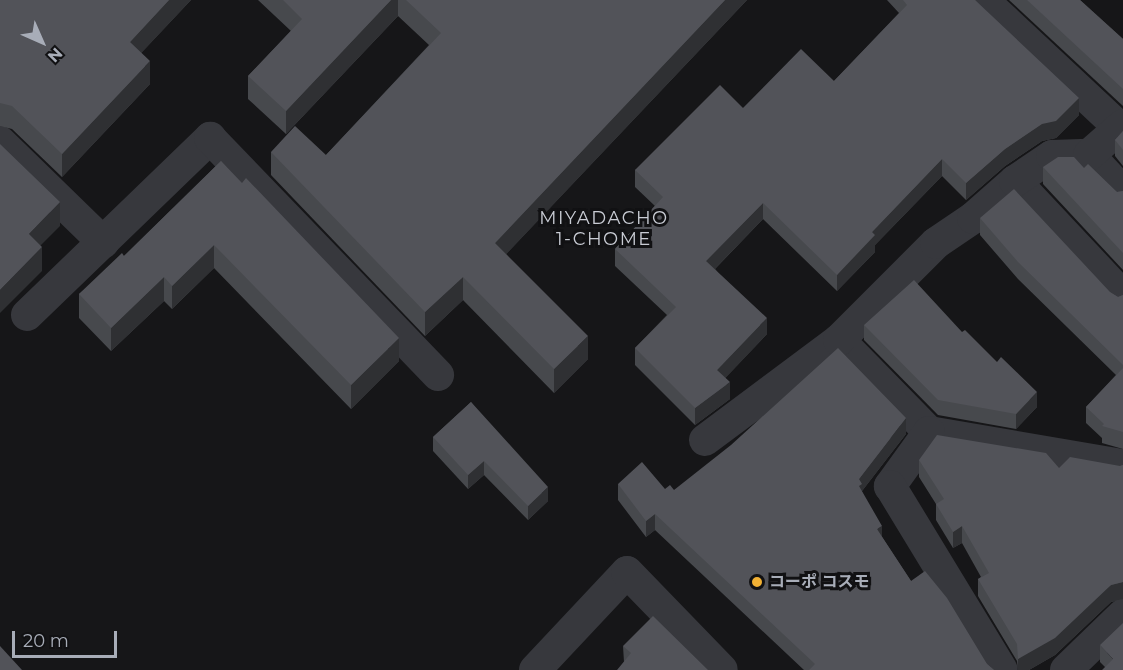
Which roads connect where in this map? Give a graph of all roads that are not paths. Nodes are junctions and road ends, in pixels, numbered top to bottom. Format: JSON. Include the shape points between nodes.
{"nodes":[{"id":1,"x":983,"y":0,"type":"edge"},
{"id":2,"x":1122,"y":127,"type":"edge"},
{"id":3,"x":0,"y":142,"type":"edge"},
{"id":4,"x":1089,"y":155,"type":"junction"},
{"id":5,"x":1015,"y":181,"type":"junction"},
{"id":6,"x":1123,"y":192,"type":"edge"},
{"id":7,"x":103,"y":242,"type":"junction"},
{"id":8,"x":1123,"y":296,"type":"edge"},
{"id":9,"x":27,"y":315,"type":"dead end"},
{"id":10,"x":839,"y":340,"type":"junction"},
{"id":11,"x":438,"y":375,"type":"dead end"},
{"id":12,"x":929,"y":432,"type":"junction"},
{"id":13,"x":705,"y":440,"type":"dead end"},
{"id":14,"x":1123,"y":465,"type":"edge"},
{"id":15,"x":1123,"y":615,"type":"edge"},
{"id":16,"x":536,"y":670,"type":"edge"},
{"id":17,"x":722,"y":670,"type":"edge"},
{"id":18,"x":1002,"y":670,"type":"edge"},
{"id":19,"x":1066,"y":670,"type":"edge"}],
"edges":[{"from":1,"to":2,"type":"street"},
{"from":2,"to":4,"type":"street"},
{"from":3,"to":7,"type":"street"},
{"from":4,"to":5,"type":"street","via":[[1052,156]]},
{"from":4,"to":6,"type":"street"},
{"from":5,"to":8,"type":"street"},
{"from":5,"to":10,"type":"street","via":[[973,218],[936,243]]},
{"from":7,"to":9,"type":"street"},
{"from":7,"to":11,"type":"street","via":[[210,138]]},
{"from":10,"to":12,"type":"street"},
{"from":10,"to":13,"type":"street"},
{"from":12,"to":14,"type":"street"},
{"from":12,"to":18,"type":"street","via":[[890,486]]},
{"from":15,"to":19,"type":"street"},
{"from":16,"to":17,"type":"street","via":[[627,572]]}]}
